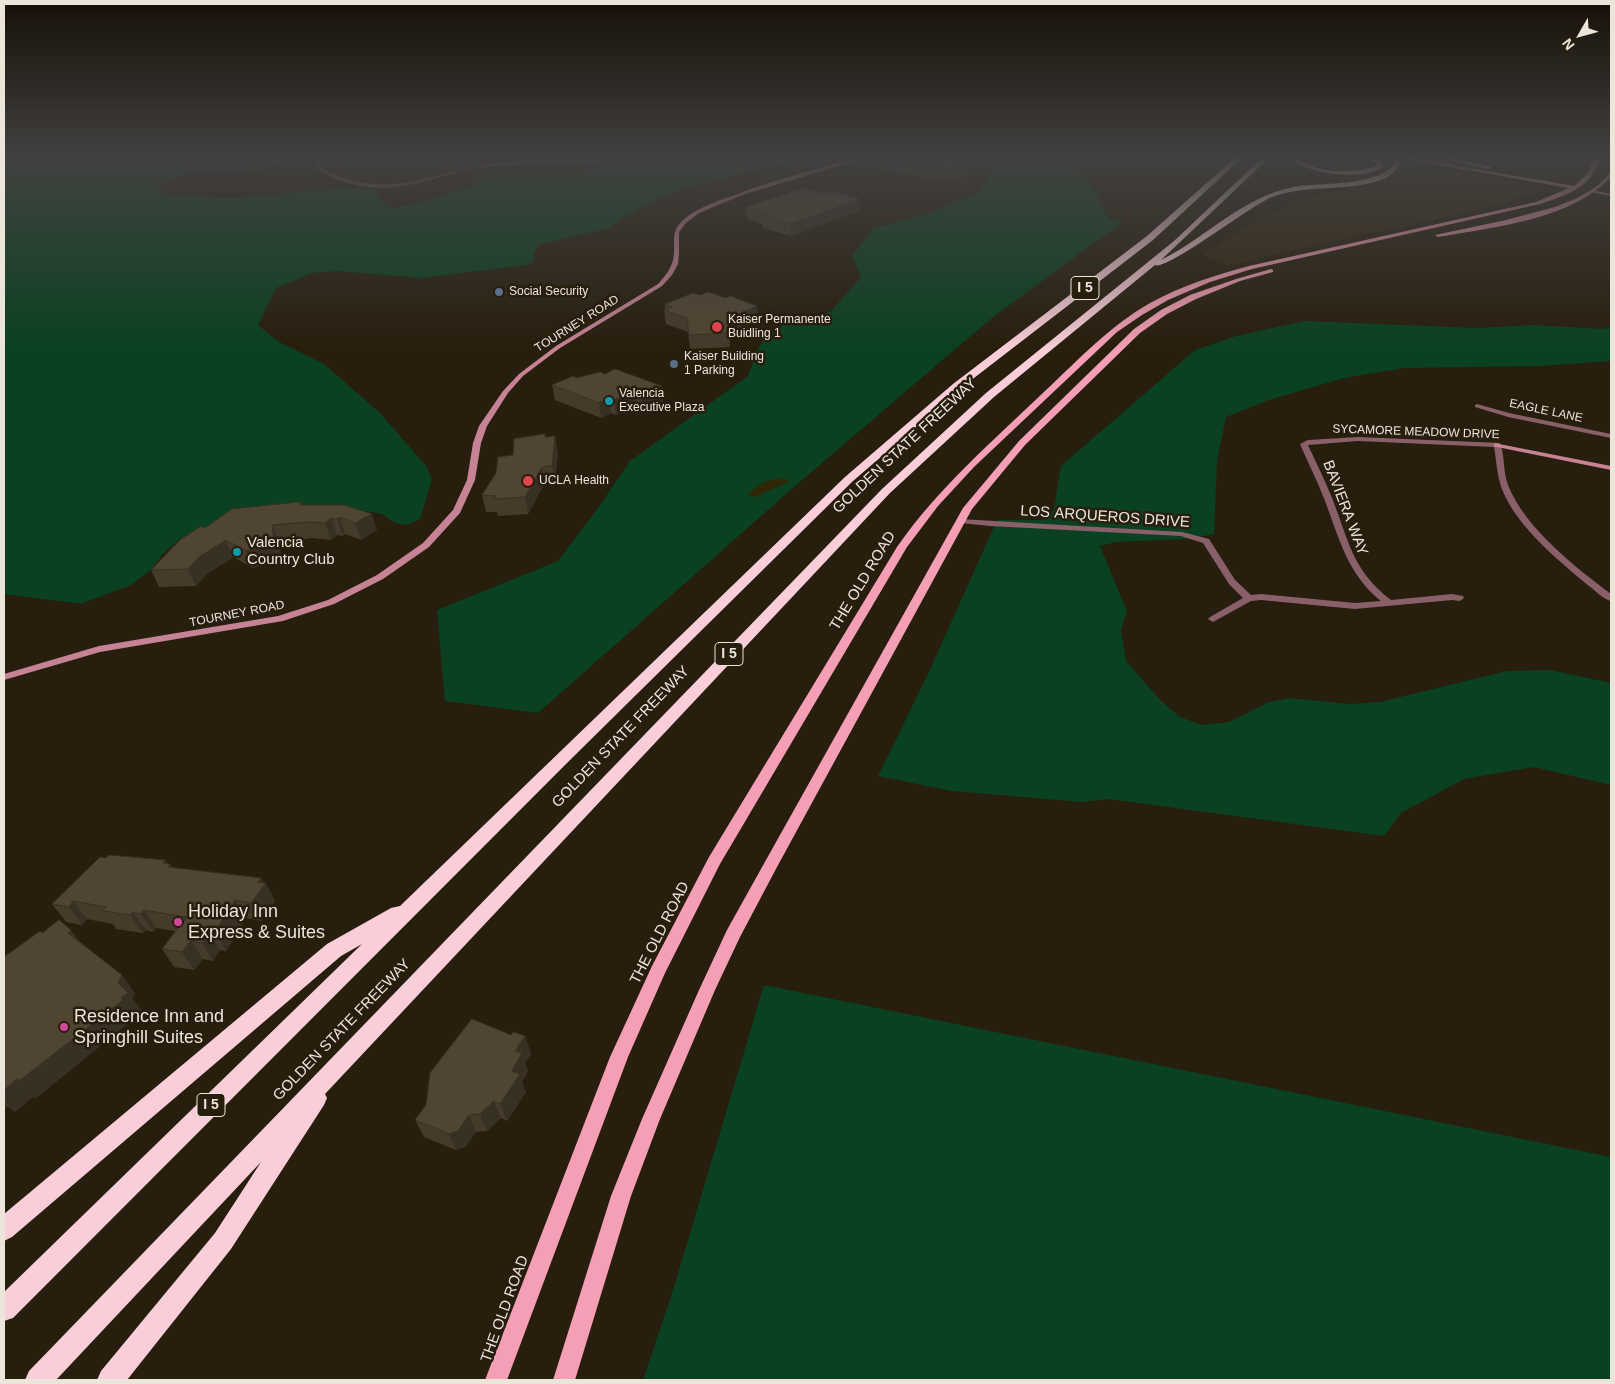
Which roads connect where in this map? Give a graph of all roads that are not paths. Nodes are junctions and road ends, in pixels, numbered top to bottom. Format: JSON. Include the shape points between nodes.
{"nodes":[{"id":1,"x":686,"y":221,"type":"edge"},
{"id":2,"x":1169,"y":221,"type":"edge"},
{"id":3,"x":1199,"y":221,"type":"edge"},
{"id":4,"x":1228,"y":221,"type":"edge"},
{"id":5,"x":1459,"y":221,"type":"edge"},
{"id":6,"x":1506,"y":221,"type":"edge"},
{"id":7,"x":1146,"y":270,"type":"junction"},
{"id":8,"x":1476,"y":406,"type":"dead end"},
{"id":9,"x":1611,"y":436,"type":"edge"},
{"id":10,"x":1308,"y":442,"type":"joint"},
{"id":11,"x":1497,"y":444,"type":"junction"},
{"id":12,"x":1611,"y":468,"type":"edge"},
{"id":13,"x":960,"y":520,"type":"junction"},
{"id":14,"x":1249,"y":598,"type":"junction"},
{"id":15,"x":1460,"y":598,"type":"dead end"},
{"id":16,"x":1611,"y":598,"type":"edge"},
{"id":17,"x":1388,"y":602,"type":"junction"},
{"id":18,"x":1213,"y":619,"type":"dead end"},
{"id":19,"x":4,"y":676,"type":"edge"},
{"id":20,"x":418,"y":900,"type":"junction"},
{"id":21,"x":337,"y":1065,"type":"junction"},
{"id":22,"x":4,"y":1229,"type":"edge"},
{"id":23,"x":4,"y":1309,"type":"edge"},
{"id":24,"x":38,"y":1380,"type":"edge"},
{"id":25,"x":110,"y":1380,"type":"edge"},
{"id":26,"x":496,"y":1380,"type":"edge"},
{"id":27,"x":564,"y":1380,"type":"edge"}],
"edges":[{"from":1,"to":19,"type":"street","name":"TOURNEY ROAD","via":[[674,236],[677,260],[660,286],[558,347],[521,375],[506,391],[477,443],[471,480],[457,511],[426,545],[380,577],[331,602],[280,619],[99,649]]},
{"from":2,"to":20,"type":"highway","name":"GOLDEN STATE FREEWAY","number":"I 5","via":[[957,386],[849,479]]},
{"from":3,"to":7,"type":"highway","name":"GOLDEN STATE FREEWAY","number":"I 5"},
{"from":4,"to":7,"type":"highway","via":[[1177,256]]},
{"from":5,"to":26,"type":"main road","name":"THE OLD ROAD","via":[[1260,265],[1216,277],[1170,296],[1139,313],[1108,336],[938,499],[902,547],[719,853],[658,971],[618,1056]]},
{"from":6,"to":13,"type":"main road","via":[[1265,272],[1221,286],[1178,305],[1137,331],[1068,397],[1006,460]]},
{"from":7,"to":21,"type":"highway","name":"GOLDEN STATE FREEWAY","number":"I 5","via":[[998,388],[886,491]]},
{"from":8,"to":9,"type":"street","name":"EAGLE LANE"},
{"from":10,"to":11,"type":"street","name":"SYCAMORE MEADOW DRIVE","via":[[1358,440]]},
{"from":10,"to":17,"type":"street","name":"BAVIERA WAY","via":[[1304,444],[1331,506],[1350,562],[1362,581]]},
{"from":11,"to":12,"type":"street","name":"SYCAMORE MEADOW DRIVE"},
{"from":11,"to":16,"type":"street","via":[[1503,483],[1523,518],[1585,580]]},
{"from":13,"to":14,"type":"street","name":"LOS ARQUEROS DRIVE","via":[[1196,537],[1206,541],[1232,582]]},
{"from":13,"to":27,"type":"main road","via":[[771,864],[707,990],[621,1196]]},
{"from":14,"to":17,"type":"street","via":[[1356,606]]},
{"from":14,"to":18,"type":"street"},
{"from":15,"to":17,"type":"street"},
{"from":20,"to":22,"type":"highway","number":"I 5","via":[[334,950]]},
{"from":20,"to":23,"type":"highway","name":"GOLDEN STATE FREEWAY","number":"I 5"},
{"from":21,"to":24,"type":"highway","name":"GOLDEN STATE FREEWAY","number":"I 5"},
{"from":21,"to":25,"type":"highway","number":"I 5","via":[[223,1241]]}]}
